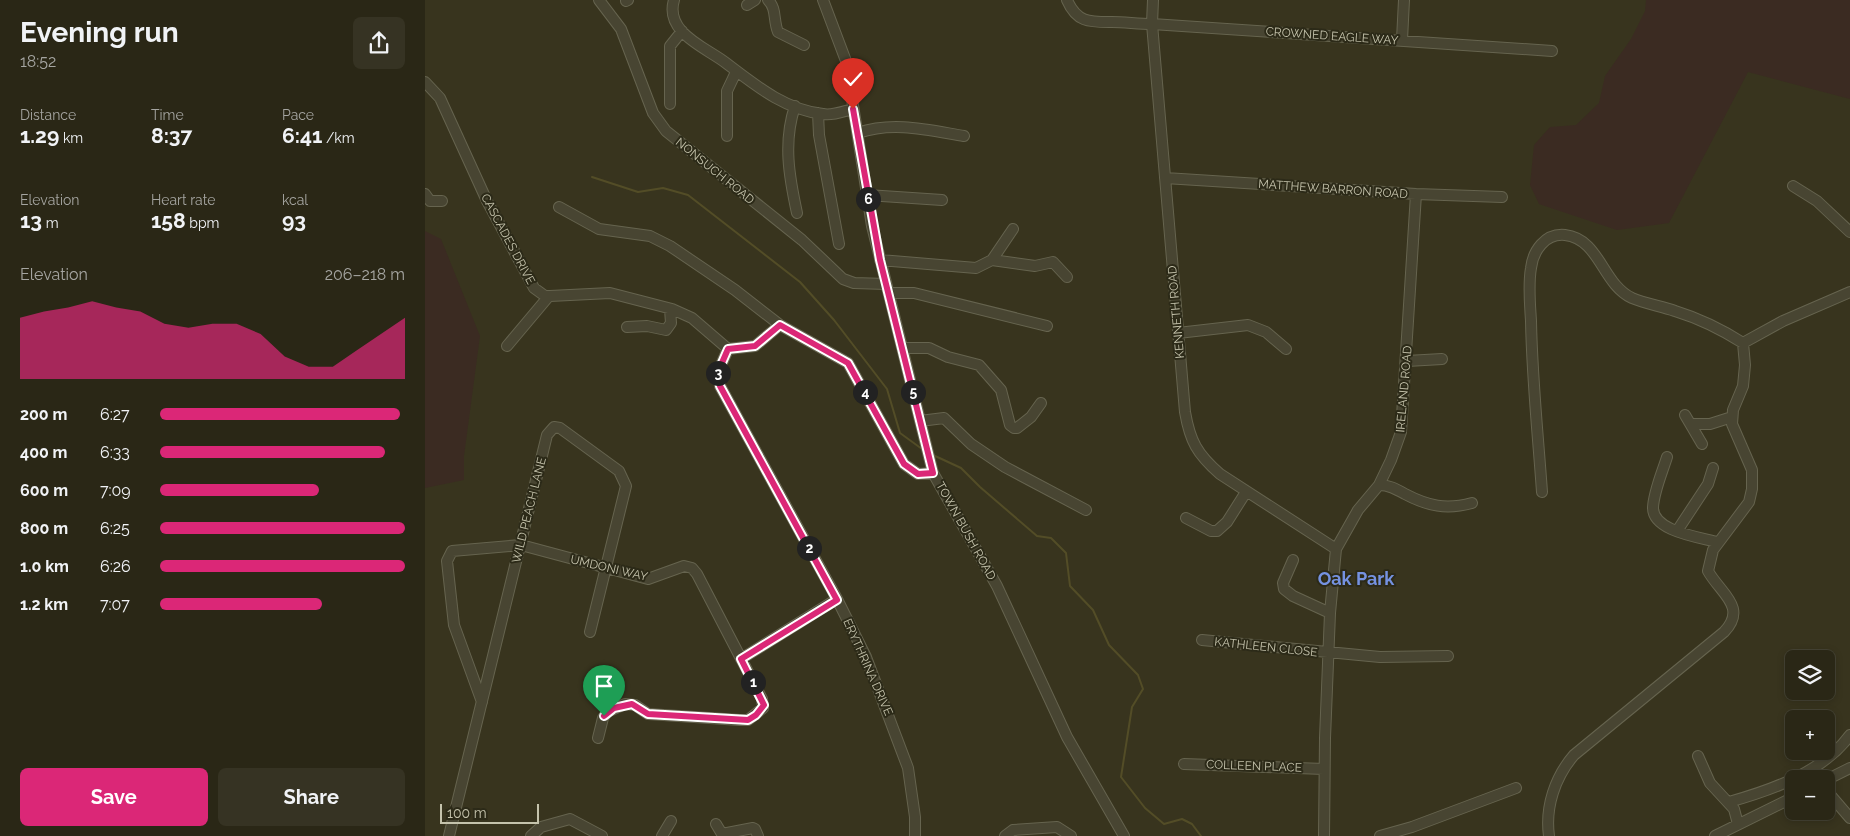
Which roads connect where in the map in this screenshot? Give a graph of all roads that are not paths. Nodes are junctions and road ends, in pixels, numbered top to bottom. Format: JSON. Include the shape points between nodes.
{"nodes":[{"id":1,"x":599,"y":0,"type":"edge"},
{"id":2,"x":674,"y":0,"type":"edge"},
{"id":3,"x":768,"y":0,"type":"edge"},
{"id":4,"x":823,"y":0,"type":"edge"},
{"id":5,"x":1067,"y":0,"type":"edge"},
{"id":6,"x":1153,"y":0,"type":"edge"},
{"id":7,"x":1404,"y":0,"type":"edge"},
{"id":8,"x":1151,"y":24,"type":"junction"},
{"id":9,"x":682,"y":31,"type":"junction"},
{"id":10,"x":1402,"y":40,"type":"junction"},
{"id":11,"x":804,"y":44,"type":"dead end"},
{"id":12,"x":1552,"y":51,"type":"dead end"},
{"id":13,"x":736,"y":72,"type":"junction"},
{"id":14,"x":425,"y":82,"type":"edge"},
{"id":15,"x":670,"y":104,"type":"dead end"},
{"id":16,"x":795,"y":106,"type":"junction"},
{"id":17,"x":853,"y":109,"type":"junction"},
{"id":18,"x":818,"y":114,"type":"junction"},
{"id":19,"x":858,"y":133,"type":"junction"},
{"id":20,"x":727,"y":136,"type":"dead end"},
{"id":21,"x":964,"y":136,"type":"dead end"},
{"id":22,"x":1165,"y":178,"type":"junction"},
{"id":23,"x":1793,"y":186,"type":"dead end"},
{"id":24,"x":425,"y":194,"type":"edge"},
{"id":25,"x":1416,"y":194,"type":"junction"},
{"id":26,"x":867,"y":195,"type":"junction"},
{"id":27,"x":1502,"y":197,"type":"dead end"},
{"id":28,"x":942,"y":200,"type":"dead end"},
{"id":29,"x":442,"y":201,"type":"dead end"},
{"id":30,"x":559,"y":207,"type":"dead end"},
{"id":31,"x":797,"y":213,"type":"dead end"},
{"id":32,"x":1013,"y":229,"type":"dead end"},
{"id":33,"x":1850,"y":232,"type":"edge"},
{"id":34,"x":839,"y":244,"type":"dead end"},
{"id":35,"x":880,"y":260,"type":"junction"},
{"id":36,"x":992,"y":260,"type":"junction"},
{"id":37,"x":1067,"y":277,"type":"dead end"},
{"id":38,"x":887,"y":289,"type":"junction"},
{"id":39,"x":1850,"y":292,"type":"edge"},
{"id":40,"x":549,"y":296,"type":"junction"},
{"id":41,"x":670,"y":309,"type":"junction"},
{"id":42,"x":780,"y":325,"type":"junction"},
{"id":43,"x":1047,"y":326,"type":"dead end"},
{"id":44,"x":627,"y":327,"type":"dead end"},
{"id":45,"x":1178,"y":333,"type":"junction"},
{"id":46,"x":1743,"y":343,"type":"junction"},
{"id":47,"x":507,"y":346,"type":"dead end"},
{"id":48,"x":902,"y":348,"type":"junction"},
{"id":49,"x":728,"y":349,"type":"junction"},
{"id":50,"x":1287,"y":349,"type":"dead end"},
{"id":51,"x":1442,"y":359,"type":"dead end"},
{"id":52,"x":1407,"y":361,"type":"junction"},
{"id":53,"x":1041,"y":403,"type":"dead end"},
{"id":54,"x":1732,"y":417,"type":"junction"},
{"id":55,"x":920,"y":421,"type":"junction"},
{"id":56,"x":1702,"y":444,"type":"dead end"},
{"id":57,"x":1667,"y":457,"type":"dead end"},
{"id":58,"x":1713,"y":468,"type":"dead end"},
{"id":59,"x":933,"y":473,"type":"junction"},
{"id":60,"x":1379,"y":485,"type":"junction"},
{"id":61,"x":1246,"y":492,"type":"junction"},
{"id":62,"x":1542,"y":492,"type":"dead end"},
{"id":63,"x":1472,"y":503,"type":"dead end"},
{"id":64,"x":1086,"y":510,"type":"dead end"},
{"id":65,"x":1186,"y":518,"type":"dead end"},
{"id":66,"x":1677,"y":531,"type":"junction"},
{"id":67,"x":1717,"y":542,"type":"junction"},
{"id":68,"x":521,"y":545,"type":"junction"},
{"id":69,"x":1336,"y":549,"type":"junction"},
{"id":70,"x":1293,"y":560,"type":"dead end"},
{"id":71,"x":606,"y":569,"type":"junction"},
{"id":72,"x":837,"y":600,"type":"junction"},
{"id":73,"x":1331,"y":613,"type":"junction"},
{"id":74,"x":591,"y":632,"type":"dead end"},
{"id":75,"x":1202,"y":640,"type":"dead end"},
{"id":76,"x":1330,"y":654,"type":"junction"},
{"id":77,"x":1448,"y":656,"type":"dead end"},
{"id":78,"x":741,"y":659,"type":"junction"},
{"id":79,"x":481,"y":702,"type":"junction"},
{"id":80,"x":1850,"y":735,"type":"edge"},
{"id":81,"x":598,"y":738,"type":"dead end"},
{"id":82,"x":1698,"y":756,"type":"dead end"},
{"id":83,"x":1184,"y":764,"type":"dead end"},
{"id":84,"x":1850,"y":768,"type":"edge"},
{"id":85,"x":1325,"y":769,"type":"junction"},
{"id":86,"x":1835,"y":776,"type":"edge"},
{"id":87,"x":1516,"y":788,"type":"dead end"},
{"id":88,"x":1835,"y":800,"type":"edge"},
{"id":89,"x":1785,"y":801,"type":"edge"},
{"id":90,"x":1732,"y":806,"type":"junction"},
{"id":91,"x":1850,"y":818,"type":"edge"},
{"id":92,"x":671,"y":821,"type":"dead end"},
{"id":93,"x":716,"y":824,"type":"dead end"},
{"id":94,"x":1738,"y":824,"type":"junction"},
{"id":95,"x":449,"y":836,"type":"edge"},
{"id":96,"x":531,"y":836,"type":"edge"},
{"id":97,"x":602,"y":836,"type":"edge"},
{"id":98,"x":662,"y":836,"type":"edge"},
{"id":99,"x":758,"y":836,"type":"edge"},
{"id":100,"x":915,"y":836,"type":"edge"},
{"id":101,"x":1005,"y":836,"type":"edge"},
{"id":102,"x":1071,"y":836,"type":"edge"},
{"id":103,"x":1124,"y":836,"type":"edge"},
{"id":104,"x":1324,"y":836,"type":"edge"},
{"id":105,"x":1380,"y":836,"type":"edge"},
{"id":106,"x":1549,"y":836,"type":"edge"},
{"id":107,"x":1715,"y":836,"type":"edge"}],
"edges":[{"from":1,"to":38,"type":"street","name":"NONSUCH ROAD","via":[[621,29],[653,113],[666,131],[803,240],[843,279]]},
{"from":2,"to":9,"type":"street","via":[[674,12]]},
{"from":3,"to":11,"type":"street","via":[[774,9],[778,32]]},
{"from":4,"to":17,"type":"street","name":"TOWN BUSH ROAD","via":[[846,61]]},
{"from":5,"to":8,"type":"street","name":"CROWNED EAGLE WAY","via":[[1071,10],[1095,24]]},
{"from":6,"to":8,"type":"street","name":"KENNETH ROAD"},
{"from":7,"to":10,"type":"street"},
{"from":8,"to":10,"type":"street","name":"CROWNED EAGLE WAY"},
{"from":8,"to":22,"type":"street","name":"KENNETH ROAD"},
{"from":9,"to":13,"type":"street"},
{"from":9,"to":15,"type":"street","via":[[670,46]]},
{"from":10,"to":12,"type":"street","name":"CROWNED EAGLE WAY"},
{"from":13,"to":16,"type":"street","via":[[756,87]]},
{"from":13,"to":20,"type":"street","via":[[727,91]]},
{"from":14,"to":40,"type":"street","name":"CASCADES DRIVE","via":[[440,98],[487,201],[534,288]]},
{"from":16,"to":18,"type":"street"},
{"from":16,"to":31,"type":"street","via":[[787,142],[789,178]]},
{"from":17,"to":18,"type":"street"},
{"from":17,"to":19,"type":"street","name":"TOWN BUSH ROAD"},
{"from":18,"to":34,"type":"street"},
{"from":19,"to":21,"type":"street","via":[[872,128],[899,126]]},
{"from":19,"to":26,"type":"street","name":"TOWN BUSH ROAD"},
{"from":22,"to":25,"type":"street","name":"MATTHEW BARRON ROAD"},
{"from":22,"to":45,"type":"street","name":"KENNETH ROAD"},
{"from":23,"to":33,"type":"street","via":[[1817,201]]},
{"from":24,"to":29,"type":"street","via":[[430,200]]},
{"from":25,"to":27,"type":"street","name":"MATTHEW BARRON ROAD"},
{"from":25,"to":52,"type":"street","name":"IRELAND ROAD"},
{"from":26,"to":28,"type":"street"},
{"from":26,"to":35,"type":"street","name":"TOWN BUSH ROAD"},
{"from":30,"to":42,"type":"street","via":[[599,229],[650,236],[670,246]]},
{"from":32,"to":36,"type":"street"},
{"from":35,"to":36,"type":"street","via":[[967,269]]},
{"from":35,"to":38,"type":"street","name":"TOWN BUSH ROAD"},
{"from":36,"to":37,"type":"street","via":[[1035,266],[1053,262]]},
{"from":38,"to":43,"type":"street","name":"NONSUCH ROAD"},
{"from":38,"to":48,"type":"street","name":"TOWN BUSH ROAD"},
{"from":39,"to":46,"type":"street","via":[[1783,321]]},
{"from":40,"to":41,"type":"street","via":[[610,293]]},
{"from":40,"to":47,"type":"street"},
{"from":41,"to":44,"type":"street","via":[[671,323],[666,330],[647,326]]},
{"from":41,"to":49,"type":"street","via":[[692,318]]},
{"from":42,"to":49,"type":"street","via":[[755,346]]},
{"from":42,"to":59,"type":"street","via":[[848,363],[904,464],[918,474]]},
{"from":45,"to":50,"type":"street","via":[[1248,325],[1266,332]]},
{"from":45,"to":61,"type":"street","name":"KENNETH ROAD","via":[[1185,412],[1192,442],[1203,459]]},
{"from":46,"to":54,"type":"street","via":[[1743,386]]},
{"from":46,"to":62,"type":"street","via":[[1715,325],[1630,297],[1616,285],[1590,247],[1582,241],[1565,235],[1552,236],[1544,241],[1533,258],[1530,278]]},
{"from":48,"to":53,"type":"street","via":[[929,348],[979,365],[997,383],[1014,428],[1031,417]]},
{"from":48,"to":55,"type":"street","name":"TOWN BUSH ROAD"},
{"from":49,"to":72,"type":"street","name":"ERYTHRINA DRIVE","via":[[718,372],[720,386]]},
{"from":51,"to":52,"type":"street"},
{"from":52,"to":60,"type":"street","name":"IRELAND ROAD","via":[[1401,432]]},
{"from":54,"to":56,"type":"street","via":[[1710,424],[1688,419]]},
{"from":54,"to":67,"type":"street","via":[[1752,470],[1752,489],[1749,502]]},
{"from":55,"to":59,"type":"street","name":"TOWN BUSH ROAD"},
{"from":55,"to":64,"type":"street","via":[[944,418],[971,444],[1005,467]]},
{"from":57,"to":66,"type":"street","via":[[1653,509],[1663,526]]},
{"from":58,"to":66,"type":"street","via":[[1708,484]]},
{"from":59,"to":103,"type":"street","name":"TOWN BUSH ROAD","via":[[997,586],[1067,737]]},
{"from":60,"to":63,"type":"street","via":[[1392,487],[1439,507]]},
{"from":60,"to":69,"type":"street","name":"IRELAND ROAD","via":[[1358,510]]},
{"from":61,"to":65,"type":"street","via":[[1227,522],[1217,531]]},
{"from":61,"to":69,"type":"street","name":"KENNETH ROAD"},
{"from":66,"to":67,"type":"street"},
{"from":67,"to":106,"type":"street","via":[[1708,571],[1733,608],[1729,627],[1565,765],[1551,800]]},
{"from":68,"to":71,"type":"street","name":"UMDONI WAY"},
{"from":68,"to":71,"type":"street","name":"WILD PEACH LANE","via":[[547,435],[551,428],[561,428],[625,480],[626,490]]},
{"from":68,"to":79,"type":"street","name":"WILD PEACH LANE"},
{"from":68,"to":79,"type":"street","name":"UMDONI WAY","via":[[457,550],[447,558],[454,625]]},
{"from":69,"to":73,"type":"street","name":"IRELAND ROAD"},
{"from":70,"to":73,"type":"street","via":[[1283,582],[1284,589]]},
{"from":71,"to":74,"type":"street","name":"WILD PEACH LANE"},
{"from":71,"to":78,"type":"street","name":"UMDONI WAY","via":[[648,579],[684,566],[692,568]]},
{"from":72,"to":78,"type":"street"},
{"from":72,"to":100,"type":"street","name":"ERYTHRINA DRIVE","via":[[866,657],[908,768]]},
{"from":73,"to":76,"type":"street","name":"IRELAND ROAD"},
{"from":75,"to":76,"type":"street","name":"KATHLEEN CLOSE"},
{"from":76,"to":77,"type":"street","name":"KATHLEEN CLOSE","via":[[1396,658]]},
{"from":76,"to":85,"type":"street","name":"IRELAND ROAD"},
{"from":78,"to":81,"type":"street","name":"UMDONI WAY","via":[[764,705],[748,720],[662,716],[625,704],[607,712]]},
{"from":79,"to":95,"type":"street","name":"WILD PEACH LANE"},
{"from":80,"to":90,"type":"street","via":[[1835,754],[1813,768]]},
{"from":82,"to":90,"type":"street","via":[[1710,783]]},
{"from":83,"to":85,"type":"street","name":"COLLEEN PLACE"},
{"from":84,"to":86,"type":"street"},
{"from":85,"to":104,"type":"street","name":"IRELAND ROAD"},
{"from":87,"to":105,"type":"street","via":[[1412,828]]},
{"from":88,"to":91,"type":"street"},
{"from":89,"to":94,"type":"street"},
{"from":90,"to":94,"type":"street"},
{"from":92,"to":98,"type":"street"},
{"from":93,"to":99,"type":"street","via":[[722,834],[753,828]]},
{"from":94,"to":107,"type":"street"},
{"from":96,"to":97,"type":"street","via":[[541,827],[570,819]]},
{"from":101,"to":102,"type":"street","via":[[1013,830],[1057,827]]}]}
